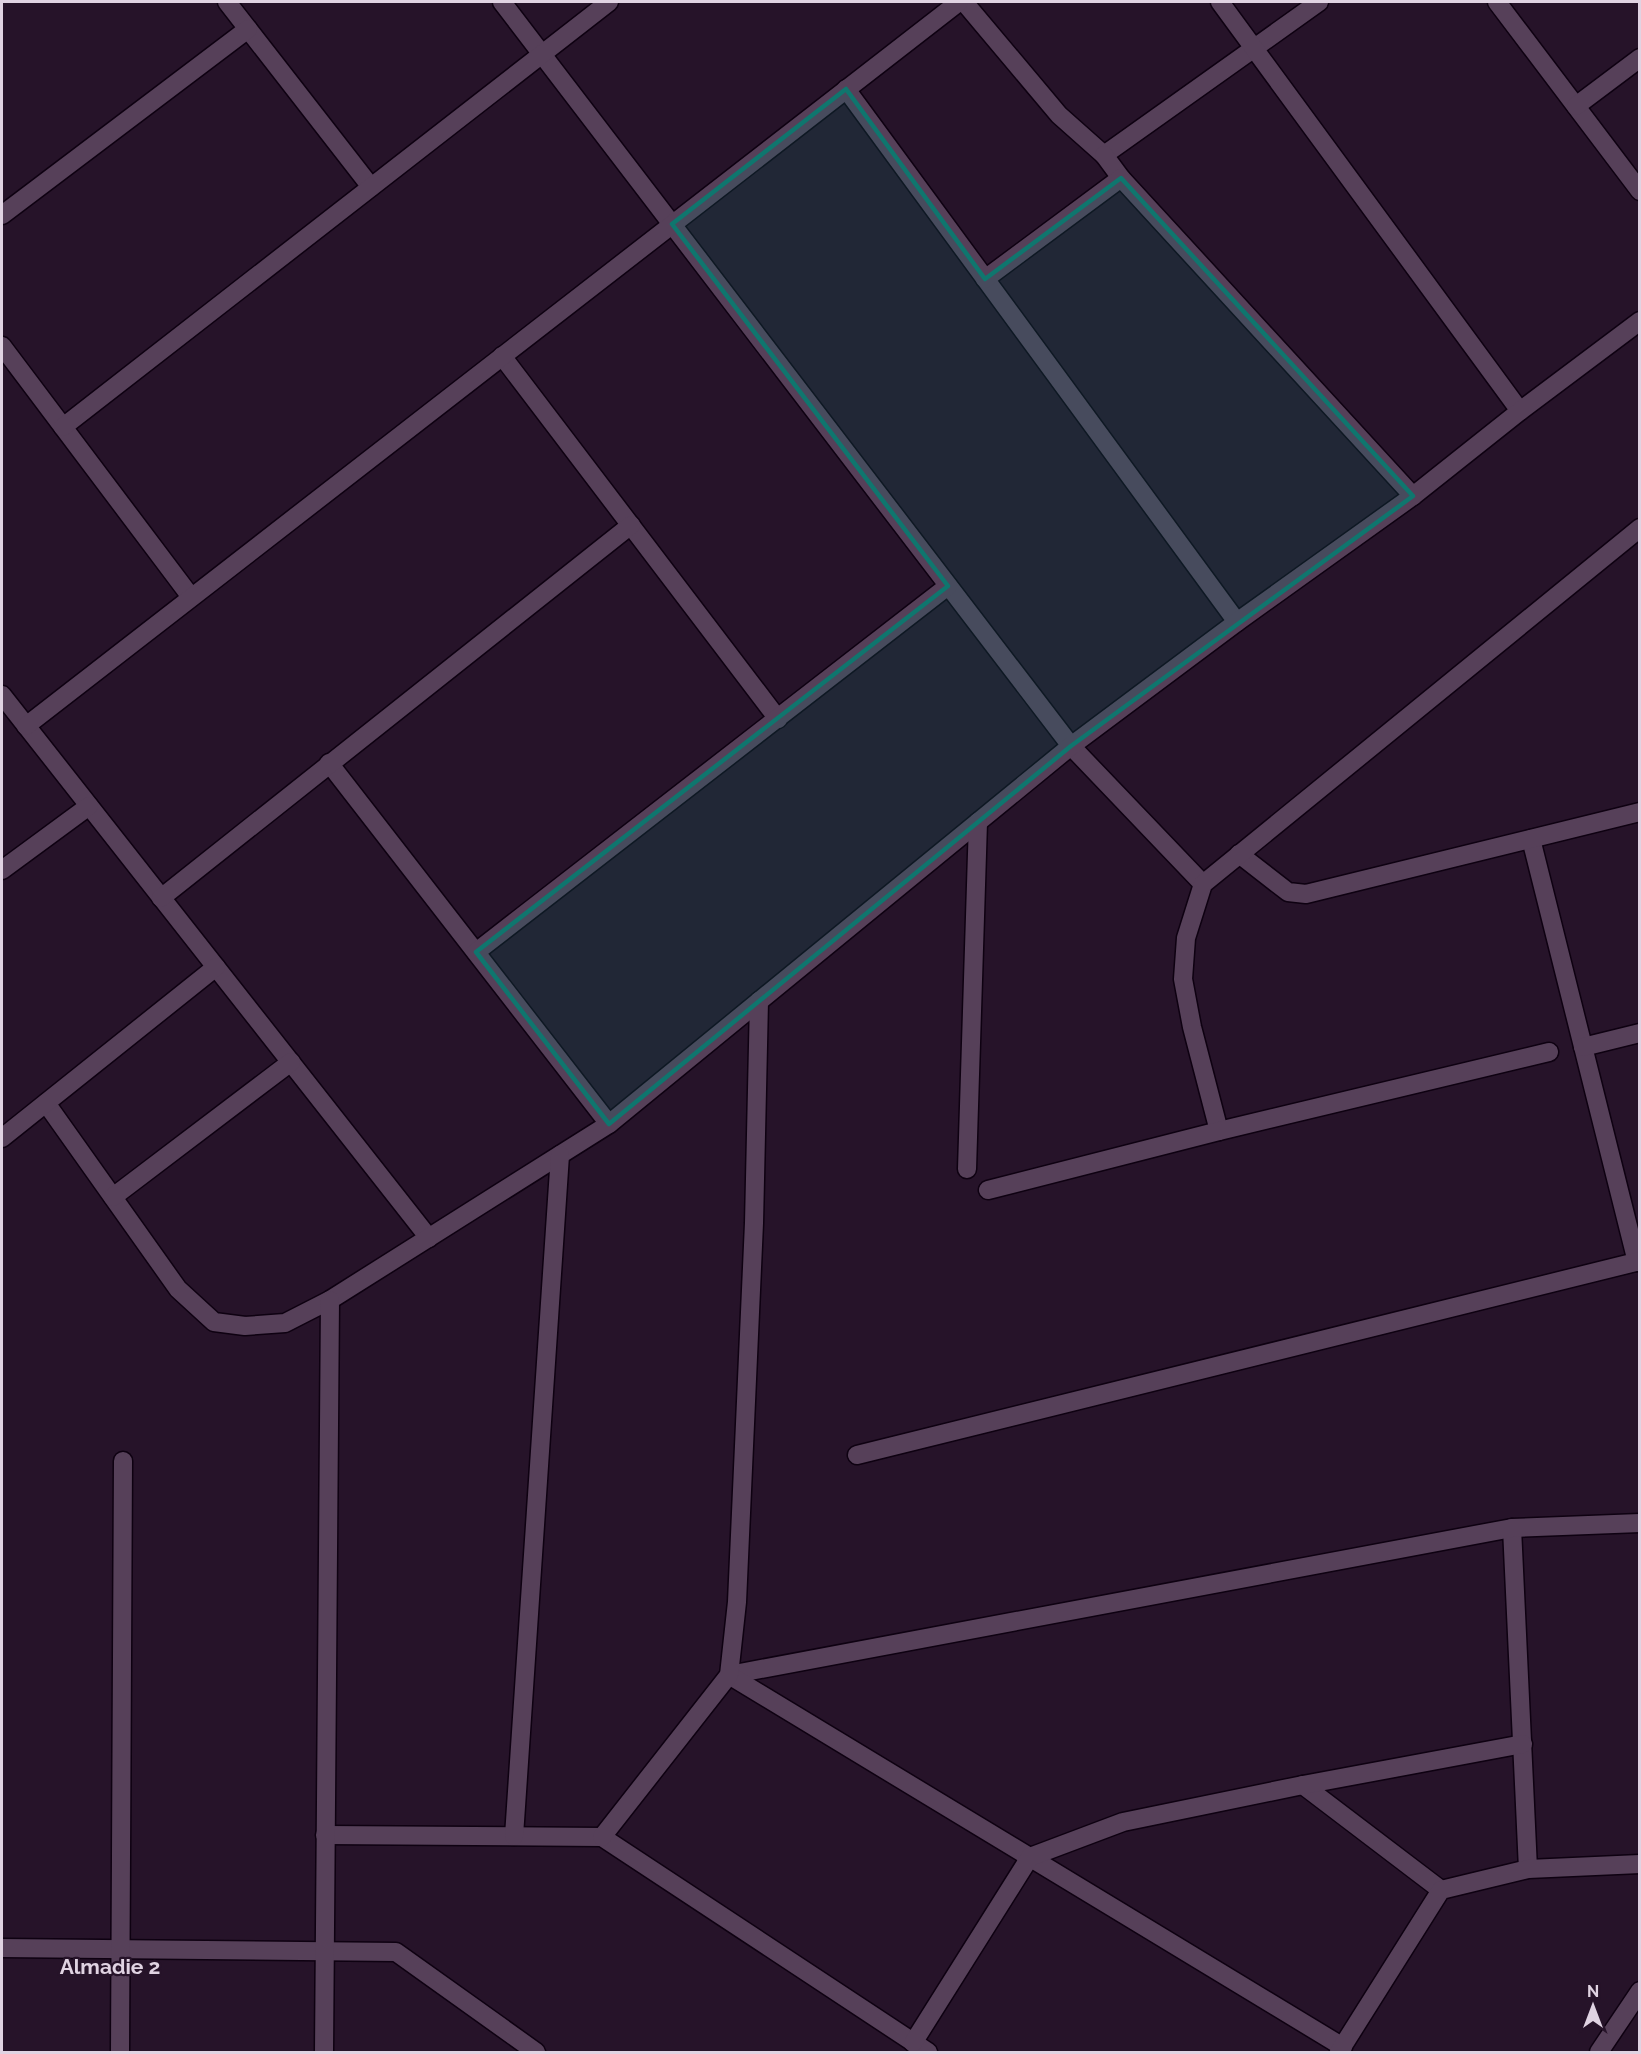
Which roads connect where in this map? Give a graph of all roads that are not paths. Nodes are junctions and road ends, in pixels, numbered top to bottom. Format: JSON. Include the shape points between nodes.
{"nodes":[{"id":1,"x":227,"y":2,"type":"edge"},
{"id":2,"x":502,"y":2,"type":"edge"},
{"id":3,"x":609,"y":2,"type":"edge"},
{"id":4,"x":961,"y":2,"type":"edge"},
{"id":5,"x":1220,"y":2,"type":"edge"},
{"id":6,"x":1319,"y":2,"type":"edge"},
{"id":7,"x":1497,"y":2,"type":"edge"},
{"id":8,"x":248,"y":29,"type":"junction"},
{"id":9,"x":1254,"y":48,"type":"junction"},
{"id":10,"x":542,"y":54,"type":"junction"},
{"id":11,"x":1640,"y":58,"type":"edge"},
{"id":12,"x":846,"y":89,"type":"junction"},
{"id":13,"x":1576,"y":106,"type":"junction"},
{"id":14,"x":1104,"y":155,"type":"junction"},
{"id":15,"x":1121,"y":178,"type":"junction"},
{"id":16,"x":371,"y":188,"type":"junction"},
{"id":17,"x":1640,"y":191,"type":"edge"},
{"id":18,"x":2,"y":215,"type":"edge"},
{"id":19,"x":672,"y":224,"type":"junction"},
{"id":20,"x":985,"y":279,"type":"junction"},
{"id":21,"x":1640,"y":321,"type":"edge"},
{"id":22,"x":2,"y":346,"type":"edge"},
{"id":23,"x":502,"y":356,"type":"junction"},
{"id":24,"x":1520,"y":411,"type":"junction"},
{"id":25,"x":63,"y":427,"type":"junction"},
{"id":26,"x":1413,"y":496,"type":"junction"},
{"id":27,"x":631,"y":525,"type":"junction"},
{"id":28,"x":1640,"y":528,"type":"edge"},
{"id":29,"x":948,"y":586,"type":"junction"},
{"id":30,"x":191,"y":597,"type":"junction"},
{"id":31,"x":1237,"y":622,"type":"junction"},
{"id":32,"x":2,"y":695,"type":"edge"},
{"id":33,"x":778,"y":719,"type":"junction"},
{"id":34,"x":26,"y":726,"type":"junction"},
{"id":35,"x":1071,"y":746,"type":"junction"},
{"id":36,"x":328,"y":763,"type":"junction"},
{"id":37,"x":89,"y":806,"type":"junction"},
{"id":38,"x":1640,"y":812,"type":"edge"},
{"id":39,"x":978,"y":822,"type":"junction"},
{"id":40,"x":1531,"y":839,"type":"junction"},
{"id":41,"x":1239,"y":854,"type":"junction"},
{"id":42,"x":2,"y":870,"type":"edge"},
{"id":43,"x":1203,"y":884,"type":"junction"},
{"id":44,"x":161,"y":898,"type":"junction"},
{"id":45,"x":476,"y":952,"type":"junction"},
{"id":46,"x":216,"y":967,"type":"junction"},
{"id":47,"x":759,"y":1001,"type":"junction"},
{"id":48,"x":1640,"y":1033,"type":"edge"},
{"id":49,"x":1583,"y":1047,"type":"junction"},
{"id":50,"x":1549,"y":1052,"type":"dead end"},
{"id":51,"x":291,"y":1062,"type":"junction"},
{"id":52,"x":45,"y":1103,"type":"junction"},
{"id":53,"x":609,"y":1124,"type":"junction"},
{"id":54,"x":1219,"y":1131,"type":"junction"},
{"id":55,"x":2,"y":1138,"type":"edge"},
{"id":56,"x":560,"y":1155,"type":"junction"},
{"id":57,"x":967,"y":1169,"type":"dead end"},
{"id":58,"x":988,"y":1190,"type":"dead end"},
{"id":59,"x":113,"y":1197,"type":"junction"},
{"id":60,"x":429,"y":1238,"type":"junction"},
{"id":61,"x":1638,"y":1261,"type":"edge"},
{"id":62,"x":330,"y":1300,"type":"junction"},
{"id":63,"x":857,"y":1455,"type":"dead end"},
{"id":64,"x":123,"y":1461,"type":"dead end"},
{"id":65,"x":1640,"y":1523,"type":"edge"},
{"id":66,"x":1512,"y":1528,"type":"junction"},
{"id":67,"x":729,"y":1675,"type":"junction"},
{"id":68,"x":1522,"y":1744,"type":"junction"},
{"id":69,"x":1303,"y":1785,"type":"junction"},
{"id":70,"x":325,"y":1835,"type":"junction"},
{"id":71,"x":514,"y":1836,"type":"junction"},
{"id":72,"x":602,"y":1837,"type":"junction"},
{"id":73,"x":1030,"y":1857,"type":"junction"},
{"id":74,"x":1640,"y":1864,"type":"edge"},
{"id":75,"x":1528,"y":1869,"type":"junction"},
{"id":76,"x":1441,"y":1890,"type":"junction"},
{"id":77,"x":2,"y":1948,"type":"edge"},
{"id":78,"x":120,"y":1949,"type":"junction"},
{"id":79,"x":324,"y":1950,"type":"junction"},
{"id":80,"x":1640,"y":1991,"type":"edge"},
{"id":81,"x":920,"y":2048,"type":"edge"},
{"id":82,"x":1341,"y":2050,"type":"edge"},
{"id":83,"x":120,"y":2052,"type":"edge"},
{"id":84,"x":324,"y":2052,"type":"edge"},
{"id":85,"x":536,"y":2052,"type":"edge"},
{"id":86,"x":1599,"y":2052,"type":"edge"}],
"edges":[{"from":1,"to":8,"type":"street"},
{"from":2,"to":10,"type":"street"},
{"from":3,"to":10,"type":"street"},
{"from":4,"to":12,"type":"street"},
{"from":4,"to":14,"type":"street","via":[[1059,115]]},
{"from":5,"to":9,"type":"street"},
{"from":6,"to":9,"type":"street"},
{"from":7,"to":13,"type":"street"},
{"from":8,"to":16,"type":"street"},
{"from":8,"to":18,"type":"street"},
{"from":9,"to":14,"type":"street"},
{"from":9,"to":24,"type":"street"},
{"from":10,"to":16,"type":"street"},
{"from":10,"to":19,"type":"street"},
{"from":11,"to":13,"type":"street"},
{"from":12,"to":19,"type":"street"},
{"from":12,"to":20,"type":"street"},
{"from":13,"to":17,"type":"street"},
{"from":14,"to":15,"type":"street"},
{"from":15,"to":20,"type":"street"},
{"from":15,"to":26,"type":"street"},
{"from":16,"to":25,"type":"street"},
{"from":19,"to":23,"type":"street"},
{"from":19,"to":29,"type":"street"},
{"from":20,"to":31,"type":"street"},
{"from":21,"to":24,"type":"street"},
{"from":22,"to":25,"type":"street"},
{"from":23,"to":27,"type":"street"},
{"from":23,"to":30,"type":"street"},
{"from":24,"to":26,"type":"street"},
{"from":25,"to":30,"type":"street"},
{"from":26,"to":31,"type":"street"},
{"from":27,"to":33,"type":"street"},
{"from":27,"to":36,"type":"street"},
{"from":28,"to":41,"type":"street"},
{"from":29,"to":33,"type":"street"},
{"from":29,"to":35,"type":"street"},
{"from":30,"to":34,"type":"street"},
{"from":31,"to":35,"type":"street"},
{"from":32,"to":34,"type":"street"},
{"from":33,"to":45,"type":"street"},
{"from":34,"to":37,"type":"street"},
{"from":35,"to":39,"type":"street"},
{"from":35,"to":43,"type":"street"},
{"from":36,"to":44,"type":"street"},
{"from":36,"to":45,"type":"street"},
{"from":37,"to":42,"type":"street"},
{"from":37,"to":44,"type":"street"},
{"from":38,"to":40,"type":"street"},
{"from":39,"to":47,"type":"street"},
{"from":39,"to":57,"type":"street"},
{"from":40,"to":41,"type":"street","via":[[1306,894],[1288,892]]},
{"from":40,"to":49,"type":"street"},
{"from":41,"to":43,"type":"street"},
{"from":43,"to":54,"type":"street","via":[[1186,938],[1183,980]]},
{"from":44,"to":46,"type":"street"},
{"from":45,"to":53,"type":"street"},
{"from":46,"to":51,"type":"street"},
{"from":46,"to":52,"type":"street"},
{"from":47,"to":53,"type":"street"},
{"from":47,"to":67,"type":"street","via":[[754,1223],[737,1590]]},
{"from":48,"to":49,"type":"street"},
{"from":49,"to":61,"type":"street"},
{"from":50,"to":54,"type":"street"},
{"from":51,"to":59,"type":"street"},
{"from":51,"to":60,"type":"street"},
{"from":52,"to":55,"type":"street"},
{"from":52,"to":59,"type":"street"},
{"from":53,"to":56,"type":"street"},
{"from":54,"to":58,"type":"street"},
{"from":56,"to":60,"type":"street"},
{"from":56,"to":71,"type":"street"},
{"from":59,"to":62,"type":"street","via":[[178,1289],[214,1322],[246,1326],[285,1323]]},
{"from":60,"to":62,"type":"street"},
{"from":61,"to":63,"type":"street"},
{"from":62,"to":70,"type":"street"},
{"from":64,"to":78,"type":"street"},
{"from":65,"to":66,"type":"street"},
{"from":66,"to":67,"type":"street"},
{"from":66,"to":68,"type":"street"},
{"from":67,"to":72,"type":"street"},
{"from":67,"to":73,"type":"street"},
{"from":68,"to":69,"type":"street"},
{"from":68,"to":75,"type":"street"},
{"from":69,"to":73,"type":"street","via":[[1123,1822]]},
{"from":69,"to":76,"type":"street"},
{"from":70,"to":71,"type":"street"},
{"from":70,"to":79,"type":"street"},
{"from":71,"to":72,"type":"street"},
{"from":72,"to":81,"type":"street"},
{"from":73,"to":81,"type":"street"},
{"from":73,"to":82,"type":"street"},
{"from":74,"to":75,"type":"street"},
{"from":75,"to":76,"type":"street"},
{"from":76,"to":82,"type":"street"},
{"from":77,"to":78,"type":"street"},
{"from":78,"to":79,"type":"street"},
{"from":78,"to":83,"type":"street"},
{"from":79,"to":84,"type":"street"},
{"from":79,"to":85,"type":"street","via":[[396,1952]]},
{"from":80,"to":86,"type":"street"}]}
